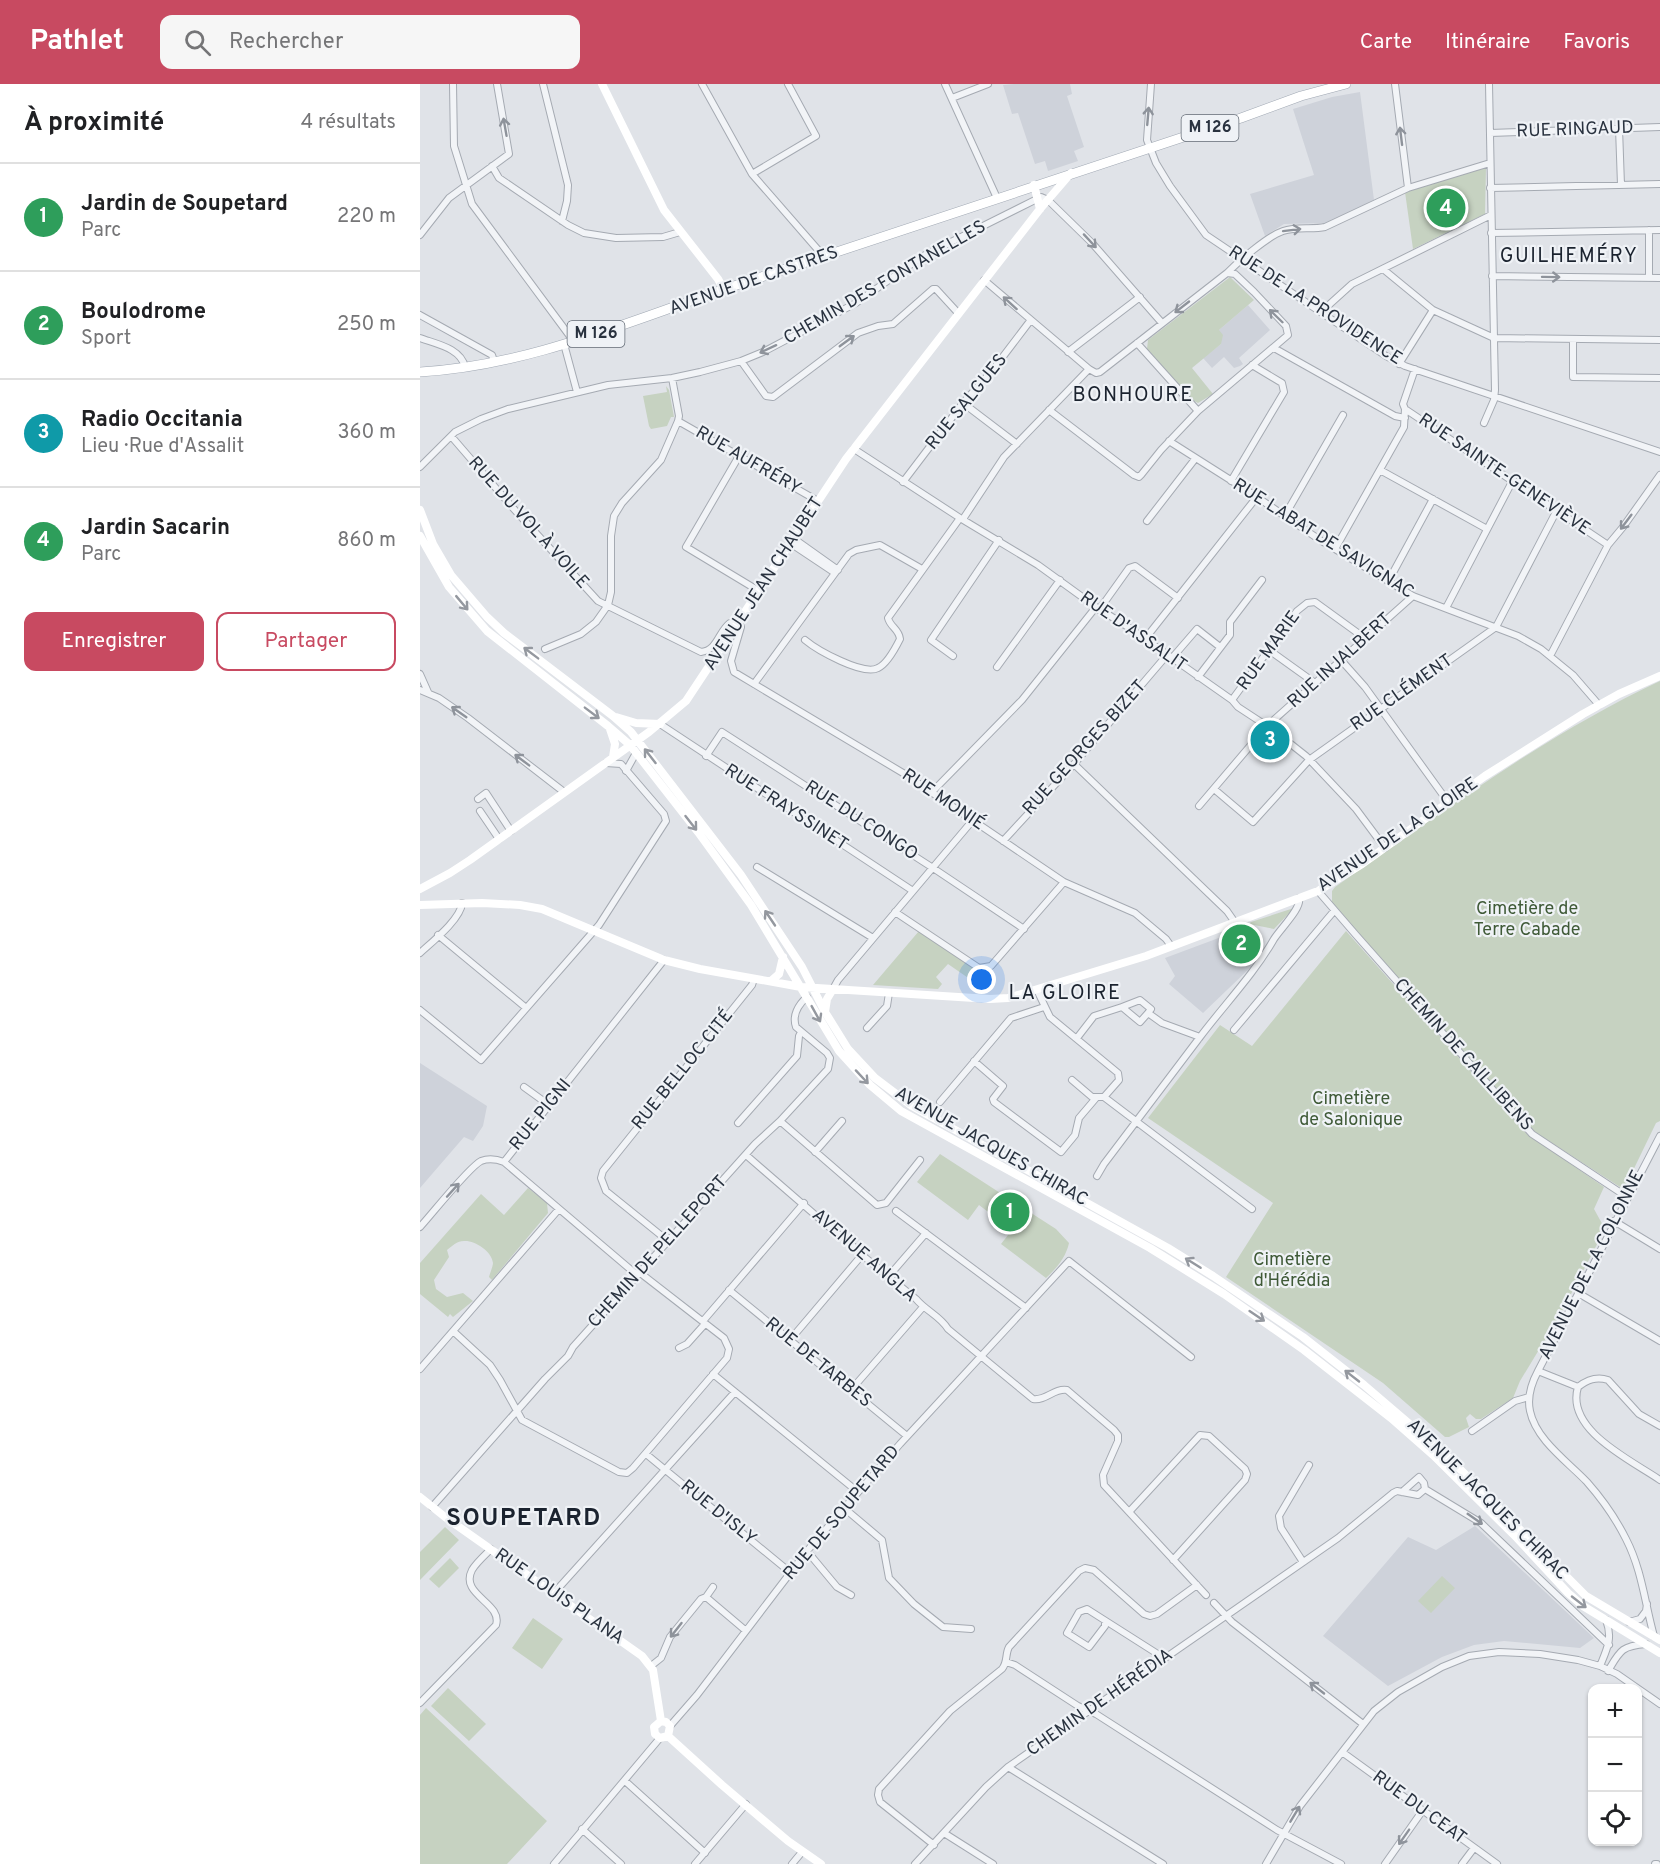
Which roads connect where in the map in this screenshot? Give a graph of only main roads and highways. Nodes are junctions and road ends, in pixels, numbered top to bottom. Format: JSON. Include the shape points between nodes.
{"nodes":[{"id":1,"x":602,"y":84,"type":"edge"},
{"id":2,"x":1346,"y":84,"type":"edge"},
{"id":3,"x":1072,"y":173,"type":"junction"},
{"id":4,"x":1039,"y":184,"type":"junction"},
{"id":5,"x":1050,"y":199,"type":"junction"},
{"id":6,"x":1040,"y":209,"type":"junction"},
{"id":7,"x":724,"y":290,"type":"junction"},
{"id":8,"x":422,"y":368,"type":"edge"},
{"id":9,"x":420,"y":510,"type":"edge"},
{"id":10,"x":420,"y":536,"type":"edge"},
{"id":11,"x":1660,"y":676,"type":"edge"},
{"id":12,"x":613,"y":716,"type":"junction"},
{"id":13,"x":660,"y":724,"type":"junction"},
{"id":14,"x":608,"y":726,"type":"junction"},
{"id":15,"x":634,"y":743,"type":"junction"},
{"id":16,"x":613,"y":757,"type":"junction"},
{"id":17,"x":420,"y":888,"type":"edge"},
{"id":18,"x":420,"y":905,"type":"edge"},
{"id":19,"x":783,"y":957,"type":"junction"},
{"id":20,"x":771,"y":981,"type":"junction"},
{"id":21,"x":801,"y":987,"type":"junction"},
{"id":22,"x":812,"y":988,"type":"junction"},
{"id":23,"x":833,"y":989,"type":"junction"},
{"id":24,"x":825,"y":1012,"type":"junction"},
{"id":25,"x":420,"y":1497,"type":"edge"},
{"id":26,"x":1657,"y":1639,"type":"edge"},
{"id":27,"x":1660,"y":1653,"type":"edge"},
{"id":28,"x":661,"y":1721,"type":"junction"},
{"id":29,"x":666,"y":1733,"type":"junction"},
{"id":30,"x":821,"y":1864,"type":"edge"}],
"edges":[{"from":1,"to":7,"type":"main road","via":[[658,200]]},
{"from":2,"to":3,"type":"main road","number":"M 126"},
{"from":3,"to":4,"type":"main road","number":"M 126"},
{"from":3,"to":5,"type":"main road","name":"AVENUE JEAN CHAUBET"},
{"from":4,"to":5,"type":"main road","via":[[1051,192]]},
{"from":4,"to":6,"type":"main road"},
{"from":4,"to":7,"type":"main road","name":"AVENUE DE CASTRES","number":"M 126"},
{"from":5,"to":6,"type":"main road","name":"AVENUE JEAN CHAUBET"},
{"from":6,"to":13,"type":"main road","name":"AVENUE JEAN CHAUBET","via":[[854,449],[759,591],[732,642],[686,700]]},
{"from":7,"to":8,"type":"main road","name":"AVENUE DE CASTRES","number":"M 126","via":[[568,343],[465,367]]},
{"from":12,"to":9,"type":"main road","name":"AVENUE JACQUES CHIRAC","one_way":true,"via":[[487,617],[451,575]]},
{"from":10,"to":14,"type":"main road","name":"AVENUE JACQUES CHIRAC","one_way":true,"via":[[449,587],[487,630]]},
{"from":11,"to":23,"type":"main road","name":"AVENUE DE LA GLOIRE","via":[[1599,705],[1495,770],[1318,891],[1171,946],[1015,997]]},
{"from":12,"to":13,"type":"main road","via":[[636,723]]},
{"from":12,"to":15,"type":"main road","name":"AVENUE JACQUES CHIRAC"},
{"from":13,"to":15,"type":"main road","name":"AVENUE JEAN CHAUBET"},
{"from":14,"to":15,"type":"main road","name":"AVENUE JACQUES CHIRAC"},
{"from":14,"to":16,"type":"main road","via":[[615,744]]},
{"from":15,"to":16,"type":"main road","name":"AVENUE JEAN CHAUBET"},
{"from":15,"to":19,"type":"main road","name":"AVENUE JACQUES CHIRAC","one_way":true,"via":[[636,753],[735,882]]},
{"from":22,"to":15,"type":"main road","name":"AVENUE JACQUES CHIRAC","one_way":true,"via":[[741,875]]},
{"from":16,"to":17,"type":"main road","name":"AVENUE JEAN CHAUBET","via":[[450,873]]},
{"from":18,"to":20,"type":"main road","name":"AVENUE DE LA GLOIRE","via":[[462,903],[542,909],[664,960]]},
{"from":19,"to":20,"type":"main road","via":[[779,974]]},
{"from":19,"to":21,"type":"main road","name":"AVENUE JACQUES CHIRAC"},
{"from":20,"to":21,"type":"main road","name":"AVENUE DE LA GLOIRE"},
{"from":21,"to":22,"type":"main road","name":"AVENUE DE LA GLOIRE"},
{"from":21,"to":27,"type":"main road","name":"AVENUE JACQUES CHIRAC","one_way":true,"via":[[839,1051],[882,1096],[902,1111],[1150,1248],[1296,1344],[1433,1455],[1583,1606]]},
{"from":22,"to":23,"type":"main road","name":"AVENUE DE LA GLOIRE"},
{"from":22,"to":24,"type":"main road","name":"AVENUE JACQUES CHIRAC"},
{"from":23,"to":24,"type":"main road"},
{"from":26,"to":24,"type":"main road","name":"AVENUE JACQUES CHIRAC","one_way":true,"via":[[1586,1596],[1453,1462],[1333,1360],[1168,1248],[892,1093],[848,1049]]},
{"from":25,"to":28,"type":"main road","name":"RUE LOUIS PLANA","via":[[642,1656],[651,1666],[656,1682]]},
{"from":28,"to":29,"type":"main road","via":[[666,1722]]},
{"from":28,"to":29,"type":"main road","via":[[654,1730]]},
{"from":29,"to":30,"type":"main road","via":[[696,1764]]}]}
